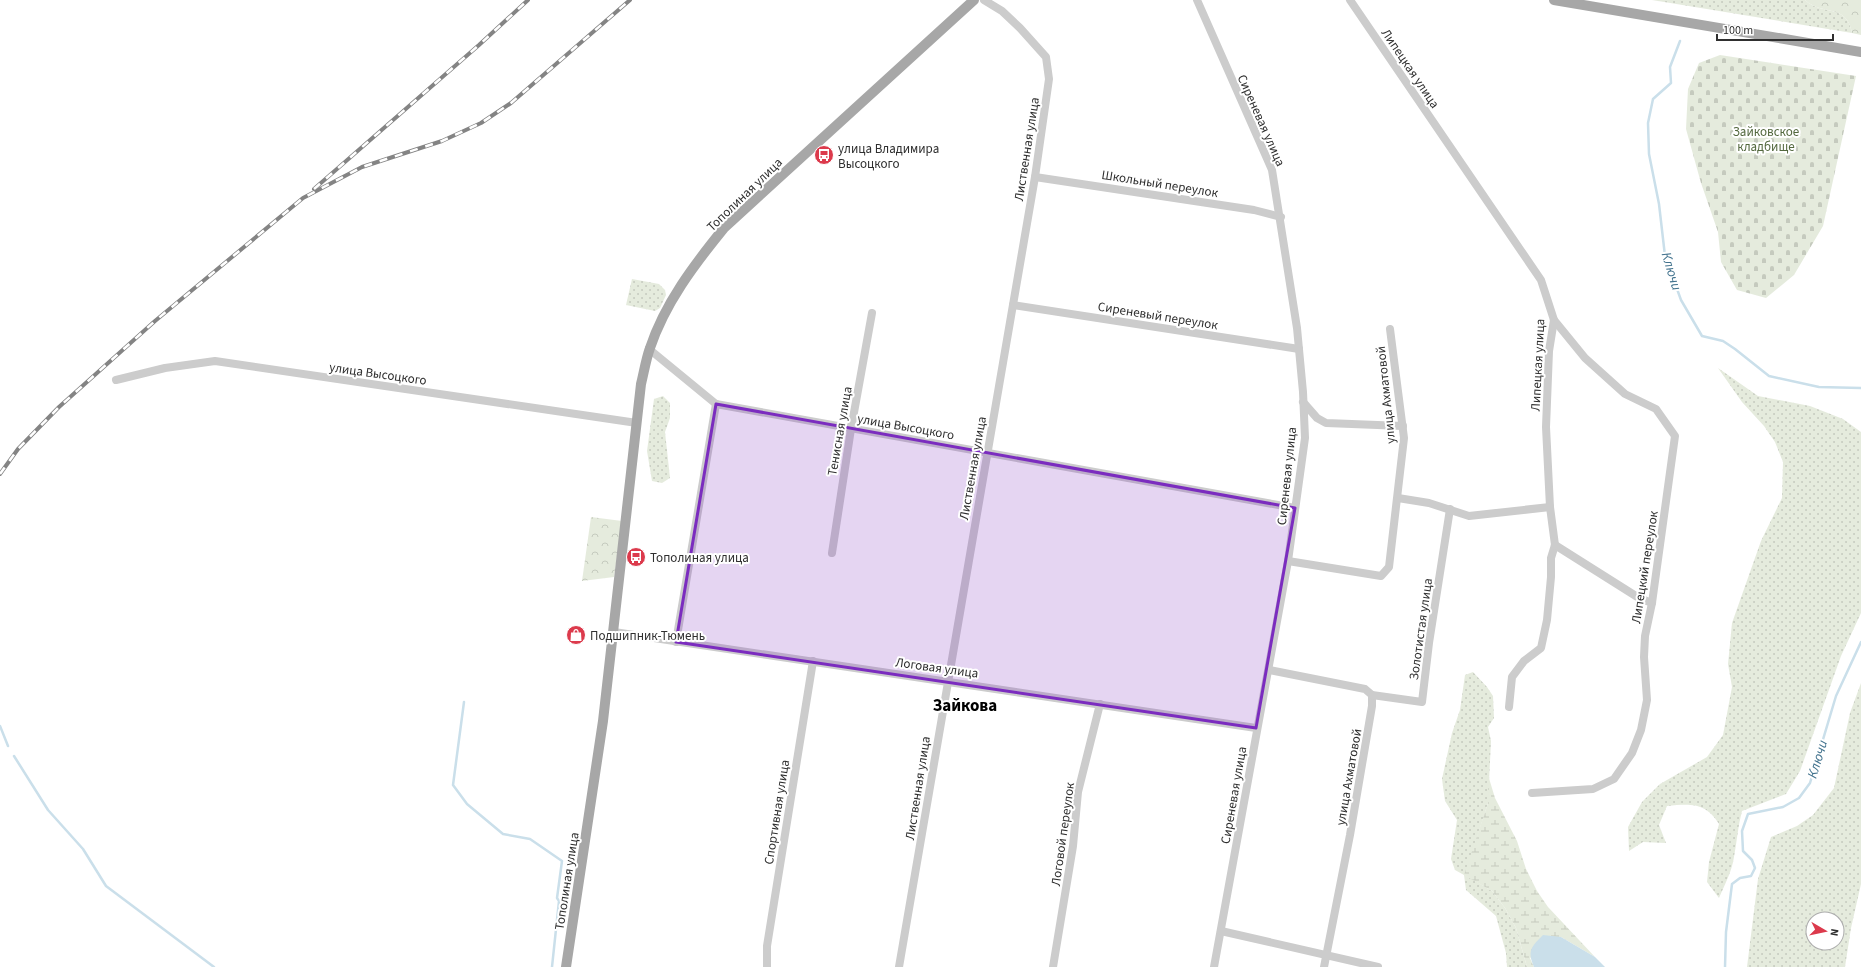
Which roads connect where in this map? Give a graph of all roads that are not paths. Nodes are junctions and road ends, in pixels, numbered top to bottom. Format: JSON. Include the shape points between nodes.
{"nodes":[{"id":1,"x":974,"y":0,"type":"edge"},
{"id":2,"x":984,"y":0,"type":"edge"},
{"id":3,"x":1197,"y":0,"type":"edge"},
{"id":4,"x":1350,"y":0,"type":"edge"},
{"id":5,"x":1554,"y":0,"type":"edge"},
{"id":6,"x":1861,"y":52,"type":"edge"},
{"id":7,"x":1035,"y":177,"type":"junction"},
{"id":8,"x":1281,"y":216,"type":"junction"},
{"id":9,"x":1012,"y":305,"type":"junction"},
{"id":10,"x":872,"y":313,"type":"dead end"},
{"id":11,"x":1554,"y":320,"type":"junction"},
{"id":12,"x":1390,"y":329,"type":"dead end"},
{"id":13,"x":649,"y":349,"type":"junction"},
{"id":14,"x":1299,"y":349,"type":"junction"},
{"id":15,"x":116,"y":380,"type":"dead end"},
{"id":16,"x":1303,"y":402,"type":"junction"},
{"id":17,"x":716,"y":404,"type":"junction"},
{"id":18,"x":637,"y":423,"type":"junction"},
{"id":19,"x":1403,"y":426,"type":"junction"},
{"id":20,"x":851,"y":428,"type":"junction"},
{"id":21,"x":987,"y":453,"type":"junction"},
{"id":22,"x":1398,"y":498,"type":"junction"},
{"id":23,"x":1550,"y":507,"type":"junction"},
{"id":24,"x":1295,"y":508,"type":"junction"},
{"id":25,"x":1450,"y":509,"type":"junction"},
{"id":26,"x":1554,"y":545,"type":"junction"},
{"id":27,"x":832,"y":553,"type":"dead end"},
{"id":28,"x":1288,"y":561,"type":"junction"},
{"id":29,"x":1652,"y":603,"type":"junction"},
{"id":30,"x":614,"y":632,"type":"junction"},
{"id":31,"x":676,"y":642,"type":"junction"},
{"id":32,"x":813,"y":662,"type":"junction"},
{"id":33,"x":1269,"y":670,"type":"junction"},
{"id":34,"x":947,"y":681,"type":"junction"},
{"id":35,"x":1372,"y":695,"type":"junction"},
{"id":36,"x":1100,"y":704,"type":"junction"},
{"id":37,"x":1510,"y":707,"type":"dead end"},
{"id":38,"x":1256,"y":728,"type":"junction"},
{"id":39,"x":1532,"y":793,"type":"dead end"},
{"id":40,"x":1221,"y":931,"type":"junction"},
{"id":41,"x":1326,"y":954,"type":"junction"},
{"id":42,"x":566,"y":967,"type":"edge"},
{"id":43,"x":767,"y":967,"type":"edge"},
{"id":44,"x":899,"y":967,"type":"edge"},
{"id":45,"x":1053,"y":967,"type":"edge"},
{"id":46,"x":1214,"y":967,"type":"edge"},
{"id":47,"x":1324,"y":967,"type":"edge"},
{"id":48,"x":1378,"y":967,"type":"edge"}],
"edges":[{"from":1,"to":13,"type":"main road","name":"Тополиная улица","via":[[724,228],[689,271],[659,325]]},
{"from":2,"to":7,"type":"street","name":"Лиственная улица","via":[[1020,28],[1046,57],[1049,79]]},
{"from":3,"to":8,"type":"street","name":"Сиреневая улица","via":[[1272,170]]},
{"from":4,"to":11,"type":"street","name":"Липецкая улица","via":[[1541,280]]},
{"from":5,"to":6,"type":"main road"},
{"from":7,"to":8,"type":"street","name":"Школьный переулок"},
{"from":7,"to":9,"type":"street","name":"Лиственная улица"},
{"from":8,"to":14,"type":"street","name":"Сиреневая улица"},
{"from":9,"to":14,"type":"street","name":"Сиреневый переулок"},
{"from":9,"to":21,"type":"street","name":"Лиственная улица"},
{"from":10,"to":20,"type":"street","name":"Тенисная улица"},
{"from":11,"to":23,"type":"street","name":"Липецкая улица","via":[[1549,351],[1546,427]]},
{"from":11,"to":29,"type":"street","name":"Липецкий переулок","via":[[1585,358],[1625,394],[1656,409],[1675,436]]},
{"from":12,"to":19,"type":"street","name":"улица Ахматовой"},
{"from":13,"to":17,"type":"street","name":"улица Высоцкого"},
{"from":13,"to":18,"type":"main road","name":"Тополиная улица","via":[[641,384]]},
{"from":14,"to":16,"type":"street","name":"Сиреневая улица"},
{"from":15,"to":18,"type":"street","name":"улица Высоцкого","via":[[165,368],[215,361]]},
{"from":16,"to":19,"type":"street","via":[[1317,418],[1326,423]]},
{"from":16,"to":24,"type":"street","name":"Сиреневая улица","via":[[1305,438]]},
{"from":17,"to":20,"type":"street","name":"улица Высоцкого"},
{"from":17,"to":31,"type":"street"},
{"from":18,"to":30,"type":"main road","name":"Тополиная улица"},
{"from":19,"to":22,"type":"street","name":"улица Ахматовой"},
{"from":20,"to":21,"type":"street","name":"улица Высоцкого"},
{"from":20,"to":27,"type":"street","name":"Тенисная улица"},
{"from":21,"to":24,"type":"street","name":"улица Высоцкого"},
{"from":21,"to":34,"type":"street","name":"Лиственная улица"},
{"from":22,"to":25,"type":"street"},
{"from":22,"to":28,"type":"street","name":"улица Ахматовой","via":[[1390,566],[1381,576]]},
{"from":23,"to":25,"type":"street","via":[[1469,516]]},
{"from":23,"to":26,"type":"street","name":"Липецкая улица"},
{"from":24,"to":28,"type":"street","name":"Сиреневая улица"},
{"from":25,"to":35,"type":"street","name":"Золотистая улица","via":[[1422,702]]},
{"from":26,"to":29,"type":"street","via":[[1639,598]]},
{"from":26,"to":37,"type":"street","name":"Липецкая улица","via":[[1547,620],[1541,648],[1524,661],[1512,678]]},
{"from":28,"to":33,"type":"street","name":"Сиреневая улица"},
{"from":29,"to":39,"type":"street","name":"Липецкий переулок","via":[[1644,657],[1647,700],[1641,730],[1632,753],[1614,779],[1593,789]]},
{"from":30,"to":31,"type":"street","name":"Логовая улица"},
{"from":30,"to":42,"type":"main road","name":"Тополиная улица"},
{"from":31,"to":32,"type":"street","name":"Логовая улица"},
{"from":32,"to":34,"type":"street","name":"Логовая улица"},
{"from":32,"to":43,"type":"street","name":"Спортивная улица","via":[[767,946]]},
{"from":33,"to":35,"type":"street","via":[[1365,689]]},
{"from":33,"to":38,"type":"street","name":"Сиреневая улица"},
{"from":34,"to":36,"type":"street","name":"Логовая улица"},
{"from":34,"to":44,"type":"street","name":"Лиственная улица"},
{"from":35,"to":41,"type":"street","name":"улица Ахматовой","via":[[1359,788]]},
{"from":36,"to":38,"type":"street","name":"Логовая улица"},
{"from":36,"to":45,"type":"street","name":"Логовой переулок","via":[[1078,792],[1073,846]]},
{"from":38,"to":40,"type":"street","name":"Сиреневая улица"},
{"from":40,"to":41,"type":"street"},
{"from":40,"to":46,"type":"street","name":"Сиреневая улица"},
{"from":41,"to":47,"type":"street","name":"улица Ахматовой"},
{"from":41,"to":48,"type":"street"}]}
